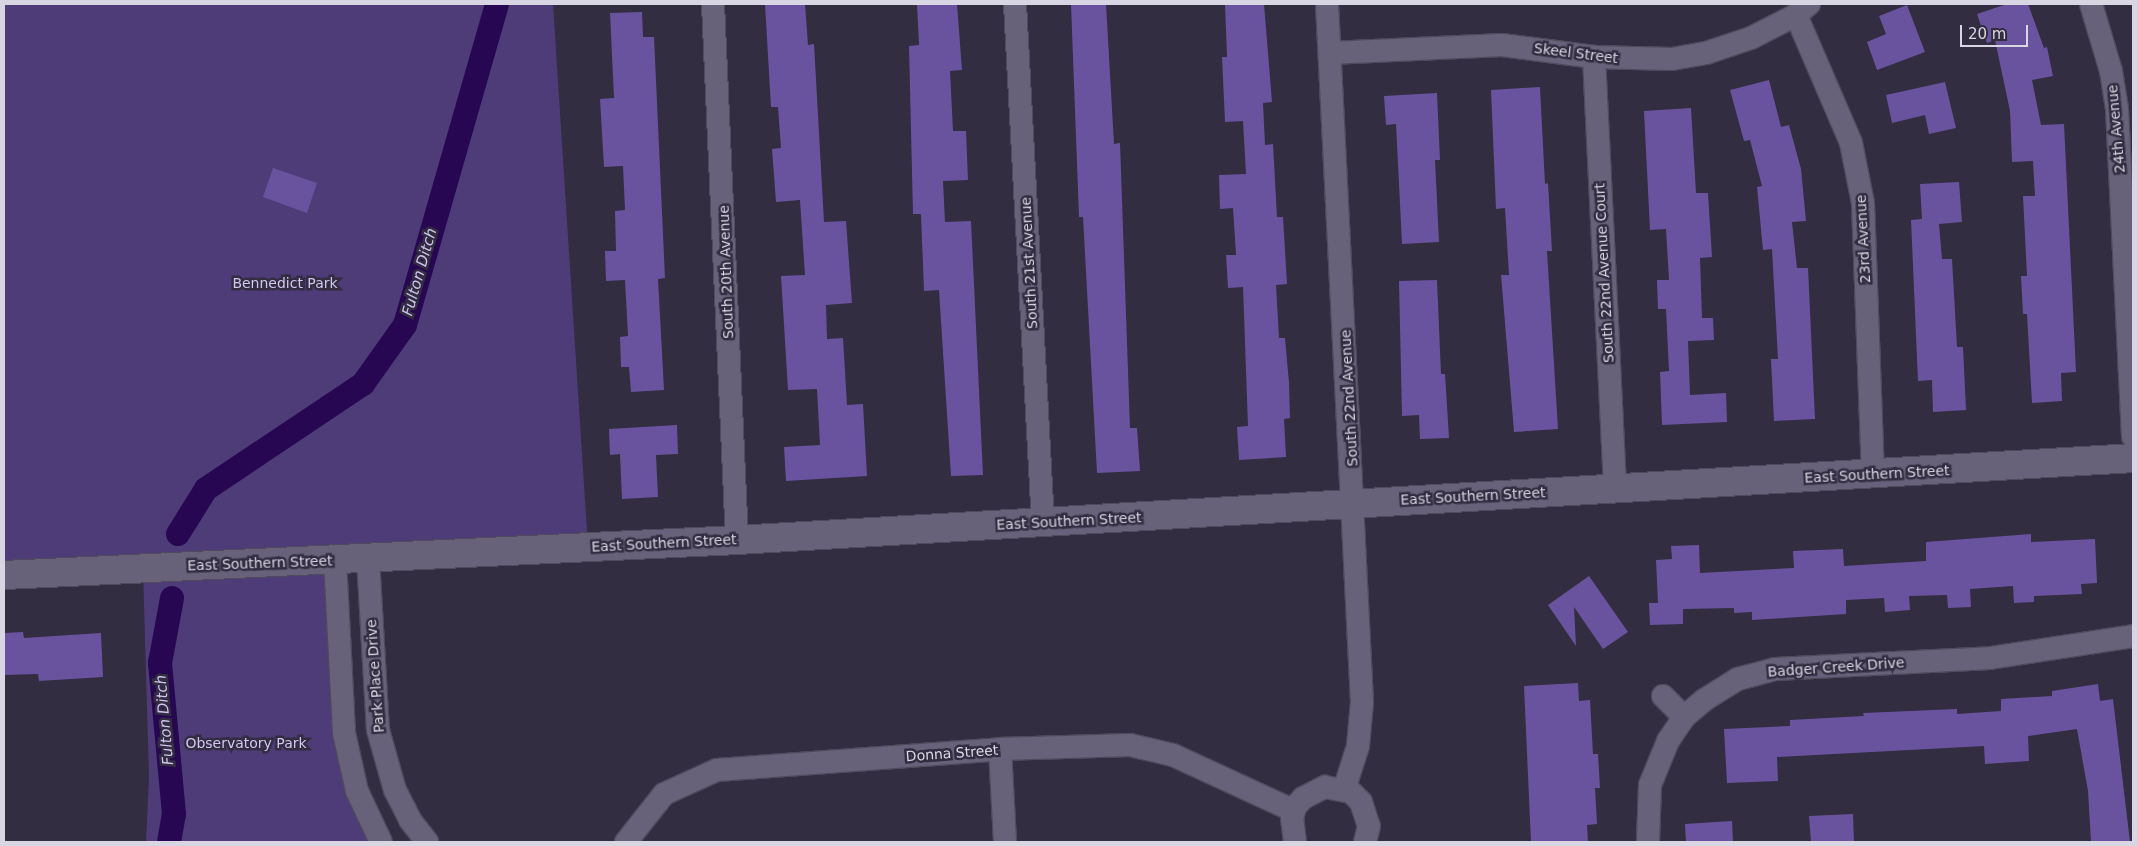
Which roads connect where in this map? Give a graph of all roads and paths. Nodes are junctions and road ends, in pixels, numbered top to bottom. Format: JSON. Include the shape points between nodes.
{"nodes":[{"id":1,"x":713,"y":4,"type":"edge"},
{"id":2,"x":1015,"y":4,"type":"edge"},
{"id":3,"x":1328,"y":4,"type":"edge"},
{"id":4,"x":2091,"y":4,"type":"edge"},
{"id":5,"x":1803,"y":9,"type":"edge"},
{"id":6,"x":1330,"y":53,"type":"junction"},
{"id":7,"x":1594,"y":57,"type":"junction"},
{"id":8,"x":2133,"y":437,"type":"edge"},
{"id":9,"x":2133,"y":458,"type":"edge"},
{"id":10,"x":1873,"y":475,"type":"junction"},
{"id":11,"x":1614,"y":488,"type":"junction"},
{"id":12,"x":1354,"y":503,"type":"junction"},
{"id":13,"x":1043,"y":522,"type":"junction"},
{"id":14,"x":737,"y":540,"type":"junction"},
{"id":15,"x":368,"y":558,"type":"junction"},
{"id":16,"x":335,"y":560,"type":"junction"},
{"id":17,"x":4,"y":575,"type":"edge"},
{"id":18,"x":2133,"y":636,"type":"edge"},
{"id":19,"x":1663,"y":696,"type":"dead end"},
{"id":20,"x":1684,"y":718,"type":"junction"},
{"id":21,"x":1000,"y":749,"type":"junction"},
{"id":22,"x":1344,"y":790,"type":"junction"},
{"id":23,"x":1294,"y":810,"type":"junction"},
{"id":24,"x":381,"y":842,"type":"edge"},
{"id":25,"x":427,"y":842,"type":"edge"},
{"id":26,"x":626,"y":842,"type":"edge"},
{"id":27,"x":1005,"y":842,"type":"edge"},
{"id":28,"x":1295,"y":842,"type":"edge"},
{"id":29,"x":1364,"y":842,"type":"edge"},
{"id":30,"x":1648,"y":842,"type":"edge"}],
"edges":[{"from":1,"to":14,"type":"street","name":"South 20th Avenue"},
{"from":2,"to":13,"type":"street","name":"South 21st Avenue"},
{"from":3,"to":6,"type":"street","name":"South 22nd Avenue"},
{"from":4,"to":8,"type":"street","name":"24th Avenue","via":[[2111,71],[2117,109]]},
{"from":5,"to":7,"type":"street","name":"Skeel Street","via":[[1751,38],[1706,53],[1636,60]]},
{"from":5,"to":10,"type":"street","name":"23rd Avenue","via":[[1851,142],[1863,203]]},
{"from":6,"to":7,"type":"street","name":"Skeel Street","via":[[1502,45]]},
{"from":6,"to":12,"type":"street","name":"South 22nd Avenue"},
{"from":7,"to":11,"type":"street","name":"South 22nd Avenue Court"},
{"from":9,"to":10,"type":"street","name":"East Southern Street"},
{"from":10,"to":11,"type":"street","name":"East Southern Street"},
{"from":11,"to":12,"type":"street","name":"East Southern Street"},
{"from":12,"to":13,"type":"street","name":"East Southern Street"},
{"from":12,"to":22,"type":"street","name":"South 22nd Avenue","via":[[1362,702],[1358,746]]},
{"from":13,"to":14,"type":"street","name":"East Southern Street"},
{"from":14,"to":15,"type":"street","name":"East Southern Street"},
{"from":15,"to":16,"type":"street","name":"East Southern Street"},
{"from":15,"to":25,"type":"street","name":"Park Place Drive","via":[[378,730],[395,790],[410,820]]},
{"from":16,"to":17,"type":"street","name":"East Southern Street"},
{"from":16,"to":24,"type":"street","via":[[344,733],[356,791]]},
{"from":18,"to":20,"type":"street","name":"Badger Creek Drive","via":[[1990,658],[1775,669],[1724,686]]},
{"from":19,"to":20,"type":"street"},
{"from":20,"to":30,"type":"street","name":"Badger Creek Drive","via":[[1668,741],[1650,786]]},
{"from":21,"to":23,"type":"street","name":"Donna Street","via":[[1130,745],[1173,755]]},
{"from":21,"to":26,"type":"street","name":"Donna Street","via":[[717,770],[664,794]]},
{"from":21,"to":27,"type":"street"},
{"from":22,"to":23,"type":"street","via":[[1326,787],[1313,791]]},
{"from":22,"to":29,"type":"street","via":[[1361,802],[1367,813],[1369,826]]},
{"from":23,"to":28,"type":"street","via":[[1292,832]]}]}
